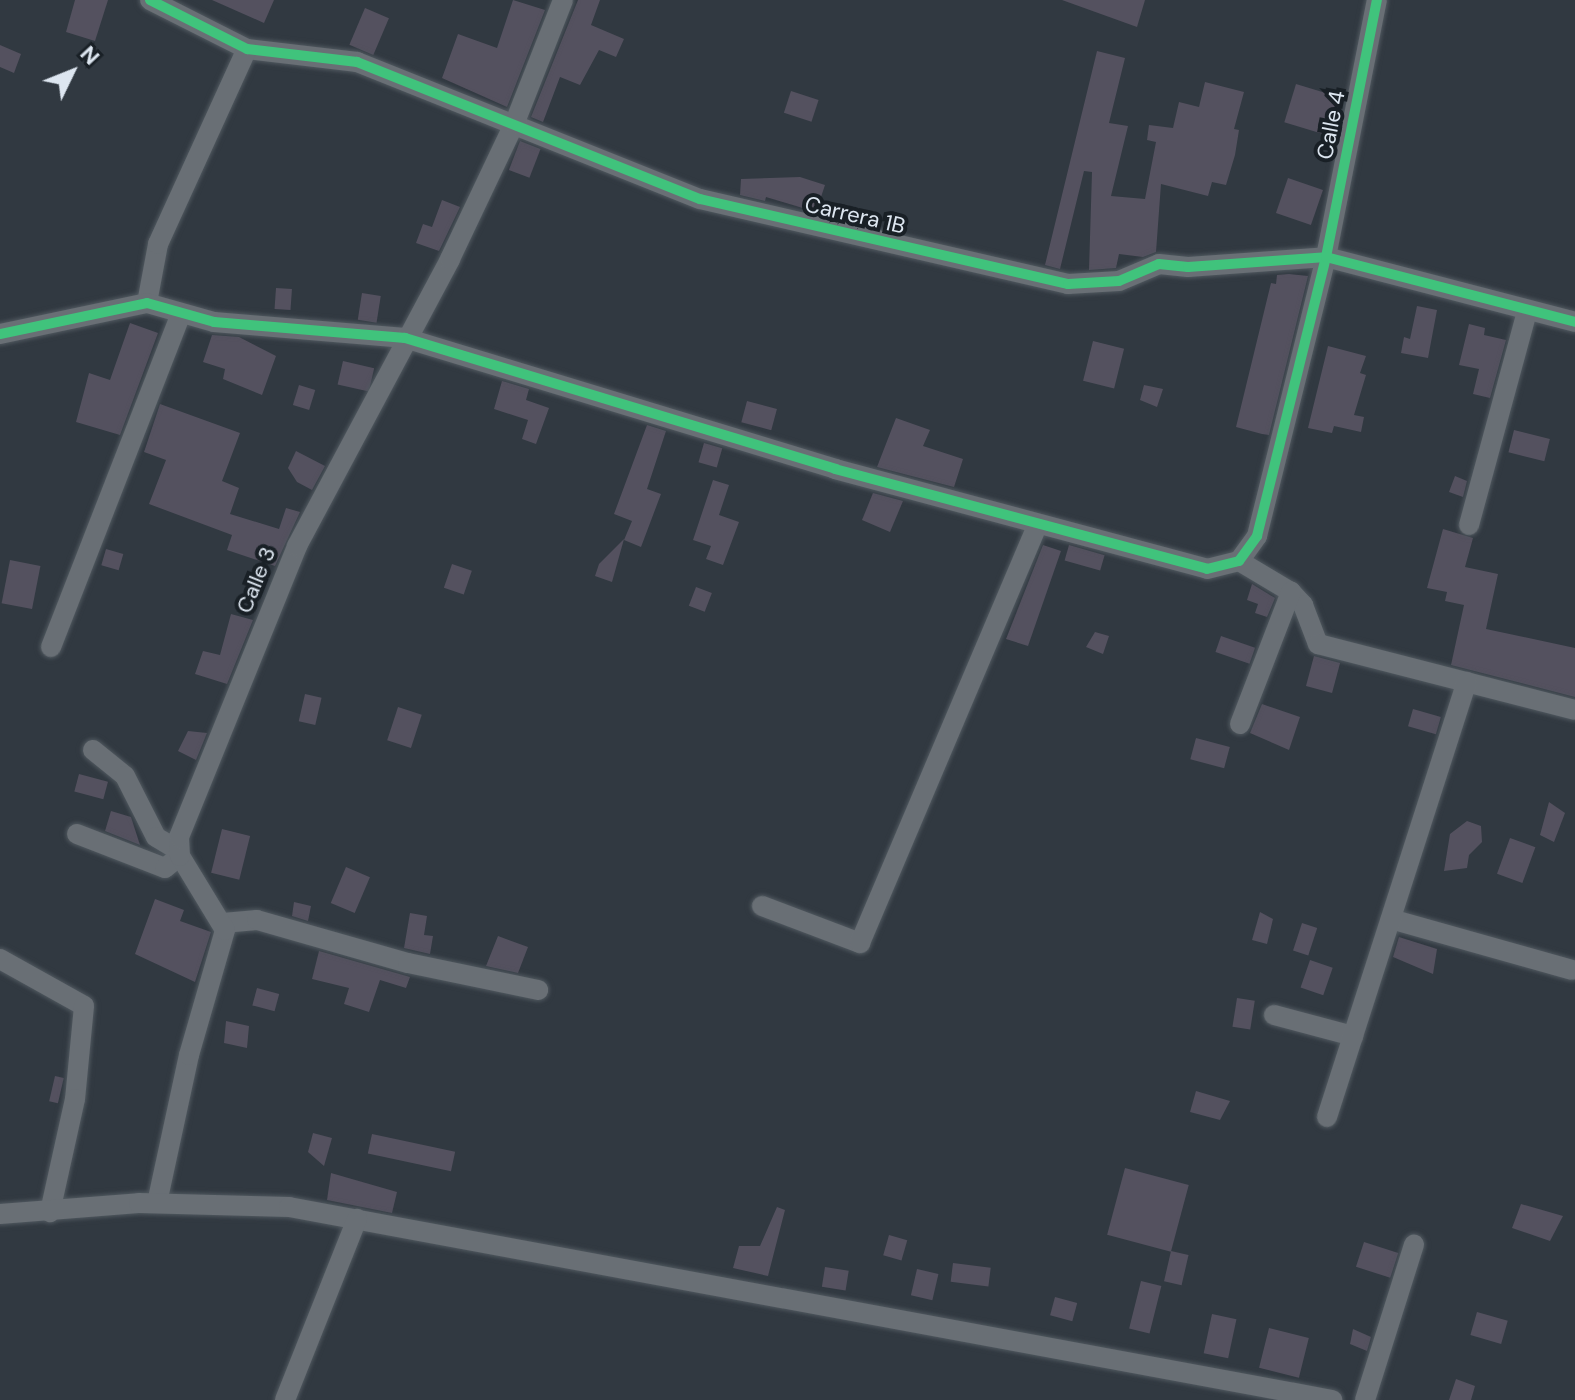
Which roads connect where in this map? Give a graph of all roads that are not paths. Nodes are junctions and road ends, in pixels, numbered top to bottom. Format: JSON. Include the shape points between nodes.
{"nodes":[{"id":1,"x":150,"y":0,"type":"edge"},
{"id":2,"x":563,"y":0,"type":"edge"},
{"id":3,"x":1376,"y":0,"type":"edge"},
{"id":4,"x":247,"y":49,"type":"junction"},
{"id":5,"x":515,"y":122,"type":"junction"},
{"id":6,"x":1326,"y":257,"type":"junction"},
{"id":7,"x":147,"y":303,"type":"junction"},
{"id":8,"x":1527,"y":312,"type":"junction"},
{"id":9,"x":181,"y":313,"type":"junction"},
{"id":10,"x":1575,"y":322,"type":"edge"},
{"id":11,"x":1,"y":337,"type":"edge"},
{"id":12,"x":405,"y":338,"type":"junction"},
{"id":13,"x":1038,"y":524,"type":"junction"},
{"id":14,"x":1469,"y":525,"type":"dead end"},
{"id":15,"x":1239,"y":561,"type":"junction"},
{"id":16,"x":1291,"y":592,"type":"junction"},
{"id":17,"x":51,"y":647,"type":"dead end"},
{"id":18,"x":1467,"y":682,"type":"junction"},
{"id":19,"x":1575,"y":710,"type":"edge"},
{"id":20,"x":1240,"y":724,"type":"dead end"},
{"id":21,"x":93,"y":750,"type":"dead end"},
{"id":22,"x":77,"y":834,"type":"dead end"},
{"id":23,"x":179,"y":853,"type":"junction"},
{"id":24,"x":762,"y":906,"type":"dead end"},
{"id":25,"x":1391,"y":919,"type":"junction"},
{"id":26,"x":223,"y":923,"type":"junction"},
{"id":27,"x":0,"y":959,"type":"edge"},
{"id":28,"x":1572,"y":970,"type":"dead end"},
{"id":29,"x":538,"y":990,"type":"dead end"},
{"id":30,"x":1274,"y":1015,"type":"dead end"},
{"id":31,"x":1353,"y":1036,"type":"junction"},
{"id":32,"x":1327,"y":1117,"type":"dead end"},
{"id":33,"x":157,"y":1203,"type":"junction"},
{"id":34,"x":50,"y":1212,"type":"junction"},
{"id":35,"x":0,"y":1214,"type":"edge"},
{"id":36,"x":357,"y":1219,"type":"junction"},
{"id":37,"x":1414,"y":1245,"type":"dead end"},
{"id":38,"x":285,"y":1400,"type":"edge"},
{"id":39,"x":1332,"y":1400,"type":"edge"},
{"id":40,"x":1365,"y":1400,"type":"edge"}],
"edges":[{"from":1,"to":4,"type":"street","name":"Carrera 1B"},
{"from":2,"to":5,"type":"street","name":"Calle 3"},
{"from":3,"to":6,"type":"street","name":"Calle 4"},
{"from":4,"to":5,"type":"street","name":"Carrera 1B","via":[[357,62]]},
{"from":4,"to":7,"type":"street","via":[[158,244]]},
{"from":5,"to":6,"type":"street","name":"Carrera 1B","via":[[700,199],[1068,284],[1119,281],[1159,264],[1188,267]]},
{"from":5,"to":12,"type":"street","name":"Calle 3","via":[[450,259]]},
{"from":6,"to":8,"type":"street","name":"Carrera 1B"},
{"from":6,"to":15,"type":"street","name":"Calle 4","via":[[1257,536]]},
{"from":7,"to":9,"type":"street"},
{"from":7,"to":11,"type":"street"},
{"from":8,"to":10,"type":"street","name":"Carrera 1B"},
{"from":8,"to":14,"type":"street"},
{"from":9,"to":12,"type":"street","via":[[214,322]]},
{"from":9,"to":17,"type":"street"},
{"from":12,"to":13,"type":"street","via":[[835,469]]},
{"from":12,"to":23,"type":"street","name":"Calle 3","via":[[297,546]]},
{"from":13,"to":15,"type":"street","via":[[1207,569]]},
{"from":13,"to":24,"type":"street","via":[[860,943]]},
{"from":15,"to":16,"type":"street"},
{"from":16,"to":18,"type":"street","via":[[1303,605],[1318,644]]},
{"from":16,"to":20,"type":"street"},
{"from":18,"to":19,"type":"street"},
{"from":18,"to":25,"type":"street"},
{"from":21,"to":23,"type":"street","via":[[125,776],[156,837]]},
{"from":22,"to":23,"type":"street","via":[[165,868]]},
{"from":23,"to":26,"type":"street"},
{"from":25,"to":28,"type":"street"},
{"from":25,"to":31,"type":"street"},
{"from":26,"to":29,"type":"street","via":[[257,920],[408,963]]},
{"from":26,"to":33,"type":"street"},
{"from":27,"to":34,"type":"street","via":[[84,1006],[75,1099]]},
{"from":30,"to":31,"type":"street"},
{"from":31,"to":32,"type":"street"},
{"from":33,"to":34,"type":"street"},
{"from":33,"to":36,"type":"street","via":[[289,1207]]},
{"from":34,"to":35,"type":"street"},
{"from":36,"to":38,"type":"street"},
{"from":36,"to":39,"type":"street"},
{"from":37,"to":40,"type":"street"}]}
